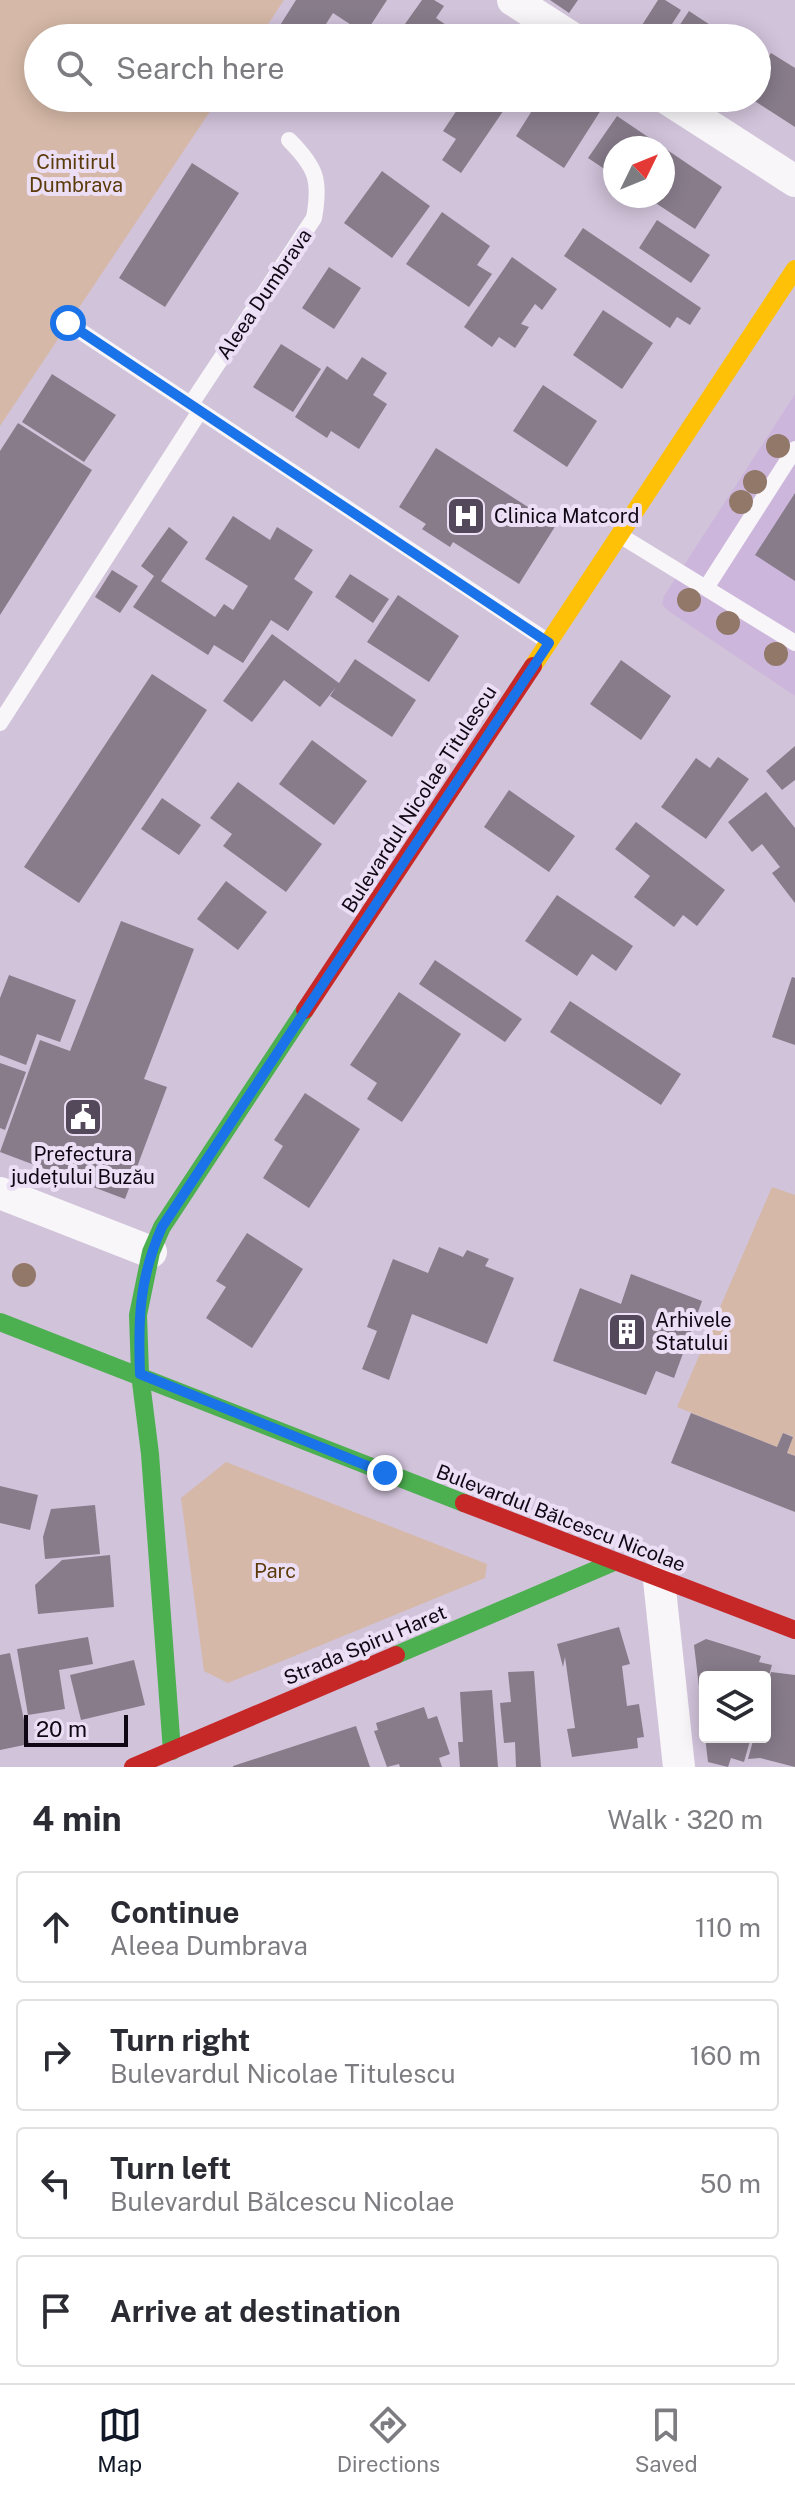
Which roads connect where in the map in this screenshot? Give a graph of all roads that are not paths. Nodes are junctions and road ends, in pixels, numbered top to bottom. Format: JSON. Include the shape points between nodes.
{"nodes":[{"id":1,"x":513,"y":0,"type":"edge"},
{"id":2,"x":550,"y":24,"type":"edge"},
{"id":3,"x":688,"y":112,"type":"edge"},
{"id":4,"x":289,"y":140,"type":"dead end"},
{"id":5,"x":795,"y":181,"type":"edge"},
{"id":6,"x":795,"y":269,"type":"edge"},
{"id":7,"x":68,"y":323,"type":"dead end"},
{"id":8,"x":196,"y":408,"type":"junction"},
{"id":9,"x":795,"y":449,"type":"edge"},
{"id":10,"x":620,"y":535,"type":"junction"},
{"id":11,"x":706,"y":588,"type":"junction"},
{"id":12,"x":549,"y":643,"type":"junction"},
{"id":13,"x":795,"y":643,"type":"edge"},
{"id":14,"x":0,"y":723,"type":"edge"},
{"id":15,"x":0,"y":1193,"type":"edge"},
{"id":16,"x":151,"y":1252,"type":"junction"},
{"id":17,"x":0,"y":1322,"type":"edge"},
{"id":18,"x":140,"y":1374,"type":"junction"},
{"id":19,"x":614,"y":1562,"type":"junction"},
{"id":20,"x":659,"y":1580,"type":"junction"},
{"id":21,"x":795,"y":1630,"type":"edge"},
{"id":22,"x":173,"y":1759,"type":"edge"},
{"id":23,"x":133,"y":1767,"type":"edge"},
{"id":24,"x":679,"y":1767,"type":"edge"}],
"edges":[{"from":1,"to":2,"type":"street"},
{"from":3,"to":5,"type":"street"},
{"from":4,"to":8,"type":"lane","name":"Aleea Dumbrava","via":[[317,175],[314,218]]},
{"from":6,"to":10,"type":"street","name":"Bulevardul Nicolae Titulescu"},
{"from":7,"to":8,"type":"lane"},
{"from":8,"to":12,"type":"lane"},
{"from":8,"to":14,"type":"lane","name":"Aleea Dumbrava"},
{"from":9,"to":11,"type":"lane"},
{"from":10,"to":11,"type":"lane"},
{"from":10,"to":12,"type":"street","name":"Bulevardul Nicolae Titulescu"},
{"from":11,"to":13,"type":"lane"},
{"from":12,"to":16,"type":"street","name":"Bulevardul Nicolae Titulescu","via":[[162,1227]]},
{"from":15,"to":16,"type":"street"},
{"from":16,"to":18,"type":"street","name":"Bulevardul Nicolae Titulescu","via":[[138,1315]]},
{"from":17,"to":18,"type":"street","name":"Bulevardul Bălcescu Nicolae"},
{"from":18,"to":19,"type":"street","name":"Bulevardul Bălcescu Nicolae"},
{"from":18,"to":22,"type":"street","name":"Bulevardul Nicolae Titulescu"},
{"from":19,"to":20,"type":"street","name":"Bulevardul Bălcescu Nicolae"},
{"from":19,"to":22,"type":"street","name":"Strada Spiru Haret"},
{"from":20,"to":21,"type":"street","name":"Bulevardul Bălcescu Nicolae"},
{"from":20,"to":24,"type":"street"},
{"from":22,"to":23,"type":"street","name":"Strada Spiru Haret"}]}
